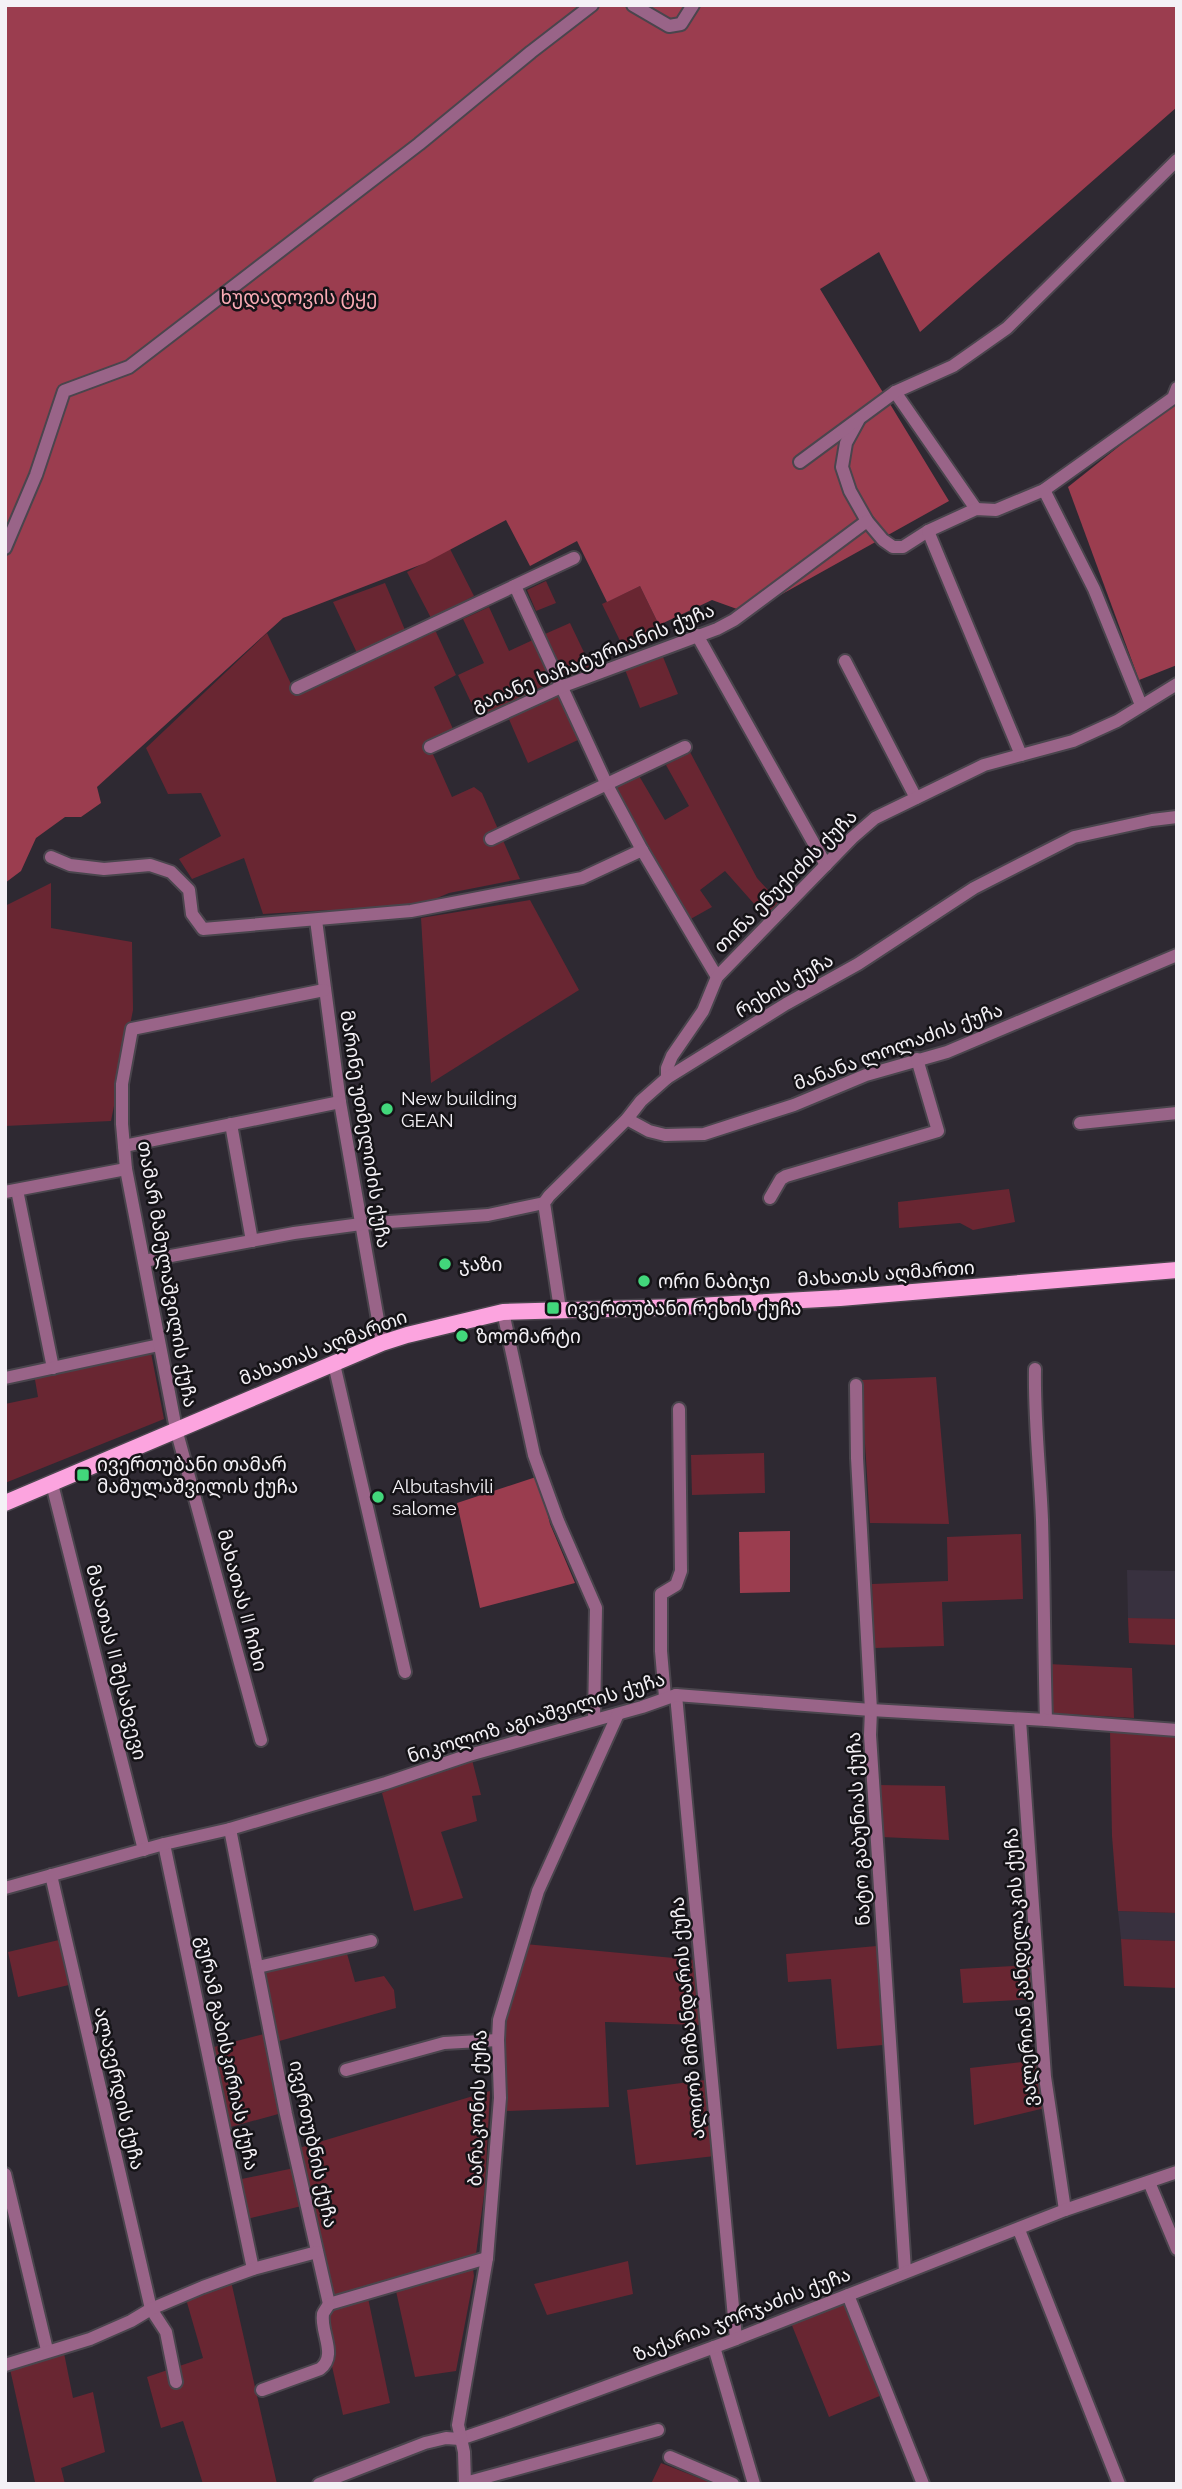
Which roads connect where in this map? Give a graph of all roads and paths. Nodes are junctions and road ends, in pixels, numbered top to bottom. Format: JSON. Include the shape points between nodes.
{"nodes":[{"id":1,"x":592,"y":5,"type":"edge"},
{"id":2,"x":634,"y":5,"type":"edge"},
{"id":3,"x":693,"y":5,"type":"edge"},
{"id":4,"x":1177,"y":160,"type":"edge"},
{"id":5,"x":1177,"y":388,"type":"edge"},
{"id":6,"x":895,"y":392,"type":"junction"},
{"id":7,"x":860,"y":418,"type":"junction"},
{"id":8,"x":800,"y":461,"type":"dead end"},
{"id":9,"x":1044,"y":490,"type":"junction"},
{"id":10,"x":976,"y":509,"type":"junction"},
{"id":11,"x":867,"y":521,"type":"junction"},
{"id":12,"x":928,"y":531,"type":"junction"},
{"id":13,"x":5,"y":548,"type":"edge"},
{"id":14,"x":573,"y":558,"type":"dead end"},
{"id":15,"x":515,"y":586,"type":"junction"},
{"id":16,"x":697,"y":635,"type":"junction"},
{"id":17,"x":845,"y":661,"type":"dead end"},
{"id":18,"x":1177,"y":684,"type":"edge"},
{"id":19,"x":561,"y":687,"type":"junction"},
{"id":20,"x":298,"y":688,"type":"dead end"},
{"id":21,"x":1141,"y":705,"type":"junction"},
{"id":22,"x":430,"y":747,"type":"dead end"},
{"id":23,"x":685,"y":747,"type":"dead end"},
{"id":24,"x":1021,"y":755,"type":"junction"},
{"id":25,"x":607,"y":785,"type":"junction"},
{"id":26,"x":916,"y":798,"type":"junction"},
{"id":27,"x":1177,"y":817,"type":"edge"},
{"id":28,"x":491,"y":839,"type":"dead end"},
{"id":29,"x":642,"y":850,"type":"junction"},
{"id":30,"x":51,"y":857,"type":"dead end"},
{"id":31,"x":826,"y":865,"type":"junction"},
{"id":32,"x":316,"y":920,"type":"junction"},
{"id":33,"x":1177,"y":955,"type":"edge"},
{"id":34,"x":717,"y":977,"type":"junction"},
{"id":35,"x":324,"y":990,"type":"junction"},
{"id":36,"x":917,"y":1059,"type":"junction"},
{"id":37,"x":667,"y":1078,"type":"junction"},
{"id":38,"x":340,"y":1102,"type":"junction"},
{"id":39,"x":1177,"y":1113,"type":"edge"},
{"id":40,"x":627,"y":1119,"type":"junction"},
{"id":41,"x":1080,"y":1123,"type":"dead end"},
{"id":42,"x":231,"y":1124,"type":"junction"},
{"id":43,"x":124,"y":1146,"type":"junction"},
{"id":44,"x":127,"y":1169,"type":"junction"},
{"id":45,"x":11,"y":1191,"type":"edge"},
{"id":46,"x":770,"y":1198,"type":"dead end"},
{"id":47,"x":544,"y":1203,"type":"junction"},
{"id":48,"x":361,"y":1224,"type":"junction"},
{"id":49,"x":252,"y":1241,"type":"junction"},
{"id":50,"x":144,"y":1261,"type":"junction"},
{"id":51,"x":1177,"y":1270,"type":"edge"},
{"id":52,"x":560,"y":1309,"type":"junction"},
{"id":53,"x":503,"y":1312,"type":"junction"},
{"id":54,"x":382,"y":1343,"type":"junction"},
{"id":55,"x":159,"y":1345,"type":"junction"},
{"id":56,"x":334,"y":1364,"type":"junction"},
{"id":57,"x":53,"y":1368,"type":"junction"},
{"id":58,"x":1035,"y":1369,"type":"dead end"},
{"id":59,"x":5,"y":1378,"type":"edge"},
{"id":60,"x":856,"y":1385,"type":"dead end"},
{"id":61,"x":679,"y":1409,"type":"dead end"},
{"id":62,"x":176,"y":1429,"type":"junction"},
{"id":63,"x":52,"y":1484,"type":"junction"},
{"id":64,"x":5,"y":1503,"type":"edge"},
{"id":65,"x":405,"y":1672,"type":"dead end"},
{"id":66,"x":671,"y":1696,"type":"junction"},
{"id":67,"x":871,"y":1710,"type":"junction"},
{"id":68,"x":618,"y":1714,"type":"junction"},
{"id":69,"x":594,"y":1719,"type":"junction"},
{"id":70,"x":1020,"y":1720,"type":"junction"},
{"id":71,"x":1046,"y":1720,"type":"junction"},
{"id":72,"x":1177,"y":1730,"type":"edge"},
{"id":73,"x":261,"y":1740,"type":"dead end"},
{"id":74,"x":230,"y":1829,"type":"junction"},
{"id":75,"x":164,"y":1844,"type":"junction"},
{"id":76,"x":144,"y":1850,"type":"junction"},
{"id":77,"x":51,"y":1875,"type":"junction"},
{"id":78,"x":5,"y":1888,"type":"edge"},
{"id":79,"x":371,"y":1941,"type":"dead end"},
{"id":80,"x":258,"y":1967,"type":"junction"},
{"id":81,"x":498,"y":2040,"type":"junction"},
{"id":82,"x":346,"y":2070,"type":"dead end"},
{"id":83,"x":1177,"y":2172,"type":"edge"},
{"id":84,"x":5,"y":2174,"type":"edge"},
{"id":85,"x":1149,"y":2182,"type":"junction"},
{"id":86,"x":1065,"y":2210,"type":"junction"},
{"id":87,"x":1018,"y":2230,"type":"junction"},
{"id":88,"x":1177,"y":2249,"type":"edge"},
{"id":89,"x":317,"y":2252,"type":"junction"},
{"id":90,"x":487,"y":2258,"type":"junction"},
{"id":91,"x":253,"y":2269,"type":"junction"},
{"id":92,"x":905,"y":2271,"type":"junction"},
{"id":93,"x":848,"y":2295,"type":"junction"},
{"id":94,"x":329,"y":2304,"type":"junction"},
{"id":95,"x":151,"y":2309,"type":"junction"},
{"id":96,"x":736,"y":2339,"type":"junction"},
{"id":97,"x":714,"y":2347,"type":"junction"},
{"id":98,"x":47,"y":2350,"type":"junction"},
{"id":99,"x":5,"y":2365,"type":"edge"},
{"id":100,"x":176,"y":2382,"type":"dead end"},
{"id":101,"x":262,"y":2390,"type":"dead end"},
{"id":102,"x":658,"y":2430,"type":"dead end"},
{"id":103,"x":460,"y":2439,"type":"junction"},
{"id":104,"x":670,"y":2457,"type":"dead end"},
{"id":105,"x":465,"y":2483,"type":"edge"},
{"id":106,"x":319,"y":2484,"type":"edge"},
{"id":107,"x":733,"y":2484,"type":"edge"},
{"id":108,"x":754,"y":2484,"type":"edge"},
{"id":109,"x":923,"y":2484,"type":"edge"},
{"id":110,"x":1119,"y":2484,"type":"edge"}],
"edges":[{"from":1,"to":13,"type":"street","via":[[129,367],[64,391]]},
{"from":2,"to":3,"type":"street","via":[[669,26],[681,24]]},
{"from":4,"to":6,"type":"street","via":[[1007,328],[953,366]]},
{"from":5,"to":9,"type":"street","via":[[1173,398]]},
{"from":6,"to":7,"type":"street"},
{"from":6,"to":10,"type":"street"},
{"from":7,"to":8,"type":"street"},
{"from":7,"to":11,"type":"street","via":[[846,443],[842,467]]},
{"from":9,"to":10,"type":"street","via":[[996,510]]},
{"from":9,"to":21,"type":"street","via":[[1094,589]]},
{"from":10,"to":12,"type":"street"},
{"from":11,"to":12,"type":"street","via":[[893,547],[903,547]]},
{"from":11,"to":16,"type":"street","name":"გაიანე ხაჩატურიანის ქუჩა","via":[[734,620]]},
{"from":12,"to":24,"type":"street"},
{"from":14,"to":15,"type":"street"},
{"from":15,"to":19,"type":"street"},
{"from":15,"to":20,"type":"street"},
{"from":16,"to":19,"type":"street","name":"გაიანე ხაჩატურიანის ქუჩა"},
{"from":16,"to":31,"type":"street"},
{"from":17,"to":26,"type":"street"},
{"from":18,"to":21,"type":"street","name":"თინა ენუქიძის ქუჩა"},
{"from":19,"to":22,"type":"street","name":"გაიანე ხაჩატურიანის ქუჩა"},
{"from":19,"to":25,"type":"street"},
{"from":21,"to":24,"type":"street","name":"თინა ენუქიძის ქუჩა","via":[[1073,741]]},
{"from":23,"to":25,"type":"street"},
{"from":24,"to":26,"type":"street","name":"თინა ენუქიძის ქუჩა","via":[[985,765]]},
{"from":25,"to":28,"type":"street"},
{"from":25,"to":29,"type":"street"},
{"from":26,"to":31,"type":"street","name":"თინა ენუქიძის ქუჩა","via":[[875,818]]},
{"from":27,"to":37,"type":"street","name":"რეხის ქუჩა","via":[[1074,837],[1020,864]]},
{"from":29,"to":32,"type":"street","via":[[582,878],[411,911]]},
{"from":29,"to":34,"type":"street"},
{"from":30,"to":32,"type":"street","via":[[92,868],[150,865],[171,872],[190,890],[192,914],[203,929]]},
{"from":31,"to":34,"type":"street","name":"თინა ენუქიძის ქუჩა"},
{"from":32,"to":35,"type":"street","name":"მარინე უთმელიძის ქუჩა"},
{"from":33,"to":36,"type":"street","name":"მანანა ლოლაძის ქუჩა","via":[[947,1052]]},
{"from":34,"to":37,"type":"street","name":"თინა ენუქიძის ქუჩა","via":[[703,1011],[672,1056]]},
{"from":35,"to":38,"type":"street","name":"მარინე უთმელიძის ქუჩა"},
{"from":35,"to":43,"type":"street","name":"თამარ მამულაშვილის ქუჩა","via":[[132,1029],[122,1084]]},
{"from":36,"to":40,"type":"street","name":"მანანა ლოლაძის ქუჩა","via":[[704,1135],[665,1135]]},
{"from":36,"to":46,"type":"street","via":[[938,1131],[786,1176]]},
{"from":37,"to":40,"type":"street","name":"რეხის ქუჩა"},
{"from":38,"to":42,"type":"street"},
{"from":38,"to":48,"type":"street","name":"მარინე უთმელიძის ქუჩა"},
{"from":39,"to":41,"type":"street"},
{"from":40,"to":47,"type":"street","name":"რეხის ქუჩა"},
{"from":42,"to":43,"type":"street"},
{"from":42,"to":49,"type":"street"},
{"from":43,"to":44,"type":"street","name":"თამარ მამულაშვილის ქუჩა"},
{"from":44,"to":45,"type":"street"},
{"from":44,"to":50,"type":"street","name":"თამარ მამულაშვილის ქუჩა"},
{"from":45,"to":57,"type":"street"},
{"from":47,"to":48,"type":"street","via":[[488,1216]]},
{"from":47,"to":52,"type":"street"},
{"from":48,"to":49,"type":"street"},
{"from":48,"to":54,"type":"street","name":"მარინე უთმელიძის ქუჩა"},
{"from":49,"to":50,"type":"street"},
{"from":50,"to":55,"type":"street","name":"თამარ მამულაშვილის ქუჩა"},
{"from":51,"to":52,"type":"main road","name":"მახათას აღმართი","via":[[840,1298]]},
{"from":52,"to":53,"type":"main road","name":"მახათას აღმართი"},
{"from":53,"to":54,"type":"main road","name":"მახათას აღმართი"},
{"from":53,"to":69,"type":"street","via":[[534,1455],[596,1608]]},
{"from":54,"to":56,"type":"main road","name":"მახათას აღმართი"},
{"from":55,"to":57,"type":"street"},
{"from":55,"to":62,"type":"street","name":"თამარ მამულაშვილის ქუჩა"},
{"from":56,"to":62,"type":"main road","name":"მახათას აღმართი"},
{"from":56,"to":65,"type":"street"},
{"from":57,"to":59,"type":"street"},
{"from":58,"to":71,"type":"street"},
{"from":60,"to":67,"type":"street","name":"ნატო გაბუნიას ქუჩა"},
{"from":61,"to":66,"type":"street","name":"ალიოზ მიზანდარის ქუჩა","via":[[681,1571],[676,1585],[661,1594],[661,1651]]},
{"from":62,"to":63,"type":"main road","name":"მახათას აღმართი"},
{"from":62,"to":73,"type":"street","name":"მახათას II ჩიხი"},
{"from":63,"to":64,"type":"main road","name":"მახათას აღმართი"},
{"from":63,"to":76,"type":"street","name":"მახათას II შესახვევი"},
{"from":66,"to":67,"type":"street","name":"ნიკოლოზ აგიაშვილის ქუჩა"},
{"from":66,"to":68,"type":"street","name":"ნიკოლოზ აგიაშვილის ქუჩა"},
{"from":66,"to":96,"type":"street","name":"ალიოზ მიზანდარის ქუჩა"},
{"from":67,"to":70,"type":"street","name":"ნიკოლოზ აგიაშვილის ქუჩა"},
{"from":67,"to":92,"type":"street","name":"ნატო გაბუნიას ქუჩა"},
{"from":68,"to":69,"type":"street","name":"ნიკოლოზ აგიაშვილის ქუჩა"},
{"from":68,"to":81,"type":"street","name":"ბარაკონის ქუჩა","via":[[538,1891],[499,2020]]},
{"from":69,"to":74,"type":"street","name":"ნიკოლოზ აგიაშვილის ქუჩა"},
{"from":70,"to":71,"type":"street","name":"ნიკოლოზ აგიაშვილის ქუჩა"},
{"from":70,"to":86,"type":"street","name":"ვალერიან კანდელაკის ქუჩა","via":[[1045,2077]]},
{"from":71,"to":72,"type":"street","name":"ნიკოლოზ აგიაშვილის ქუჩა"},
{"from":74,"to":75,"type":"street","name":"ნიკოლოზ აგიაშვილის ქუჩა"},
{"from":74,"to":80,"type":"street","name":"ივერთუბნის ქუჩა"},
{"from":75,"to":76,"type":"street","name":"ნიკოლოზ აგიაშვილის ქუჩა"},
{"from":75,"to":91,"type":"street","name":"გურამ გაბისკირიას ქუჩა"},
{"from":76,"to":77,"type":"street","name":"ნიკოლოზ აგიაშვილის ქუჩა"},
{"from":77,"to":78,"type":"street","name":"ნიკოლოზ აგიაშვილის ქუჩა"},
{"from":77,"to":95,"type":"street","name":"ალავერდის ქუჩა"},
{"from":79,"to":80,"type":"street"},
{"from":80,"to":89,"type":"street","name":"ივერთუბნის ქუჩა"},
{"from":81,"to":82,"type":"street","via":[[444,2043]]},
{"from":81,"to":90,"type":"street","name":"ბარაკონის ქუჩა","via":[[500,2098]]},
{"from":83,"to":85,"type":"street","name":"ზაქარია ჯორჯაძის ქუჩა"},
{"from":84,"to":98,"type":"street"},
{"from":85,"to":86,"type":"street","name":"ზაქარია ჯორჯაძის ქუჩა"},
{"from":85,"to":88,"type":"street"},
{"from":86,"to":87,"type":"street","name":"ზაქარია ჯორჯაძის ქუჩა"},
{"from":87,"to":92,"type":"street","name":"ზაქარია ჯორჯაძის ქუჩა"},
{"from":87,"to":110,"type":"street"},
{"from":89,"to":91,"type":"street"},
{"from":89,"to":94,"type":"street","name":"ივერთუბნის ქუჩა"},
{"from":90,"to":94,"type":"street"},
{"from":90,"to":103,"type":"street","name":"ბარაკონის ქუჩა","via":[[458,2425]]},
{"from":91,"to":95,"type":"street"},
{"from":92,"to":93,"type":"street","name":"ზაქარია ჯორჯაძის ქუჩა"},
{"from":93,"to":96,"type":"street","name":"ზაქარია ჯორჯაძის ქუჩა"},
{"from":93,"to":109,"type":"street"},
{"from":94,"to":101,"type":"street","name":"ივერთუბნის ქუჩა","via":[[323,2315],[325,2365]]},
{"from":95,"to":98,"type":"street","via":[[90,2339]]},
{"from":95,"to":100,"type":"street","name":"ალავერდის ქუჩა","via":[[166,2332]]},
{"from":96,"to":97,"type":"street","name":"ზაქარია ჯორჯაძის ქუჩა"},
{"from":97,"to":103,"type":"street","name":"ზაქარია ჯორჯაძის ქუჩა"},
{"from":97,"to":108,"type":"street"},
{"from":98,"to":99,"type":"street"},
{"from":102,"to":105,"type":"street"},
{"from":103,"to":105,"type":"street","name":"ბარაკონის ქუჩა"},
{"from":103,"to":106,"type":"street","name":"ზაქარია ჯორჯაძის ქუჩა","via":[[425,2443]]},
{"from":104,"to":107,"type":"street"}]}
